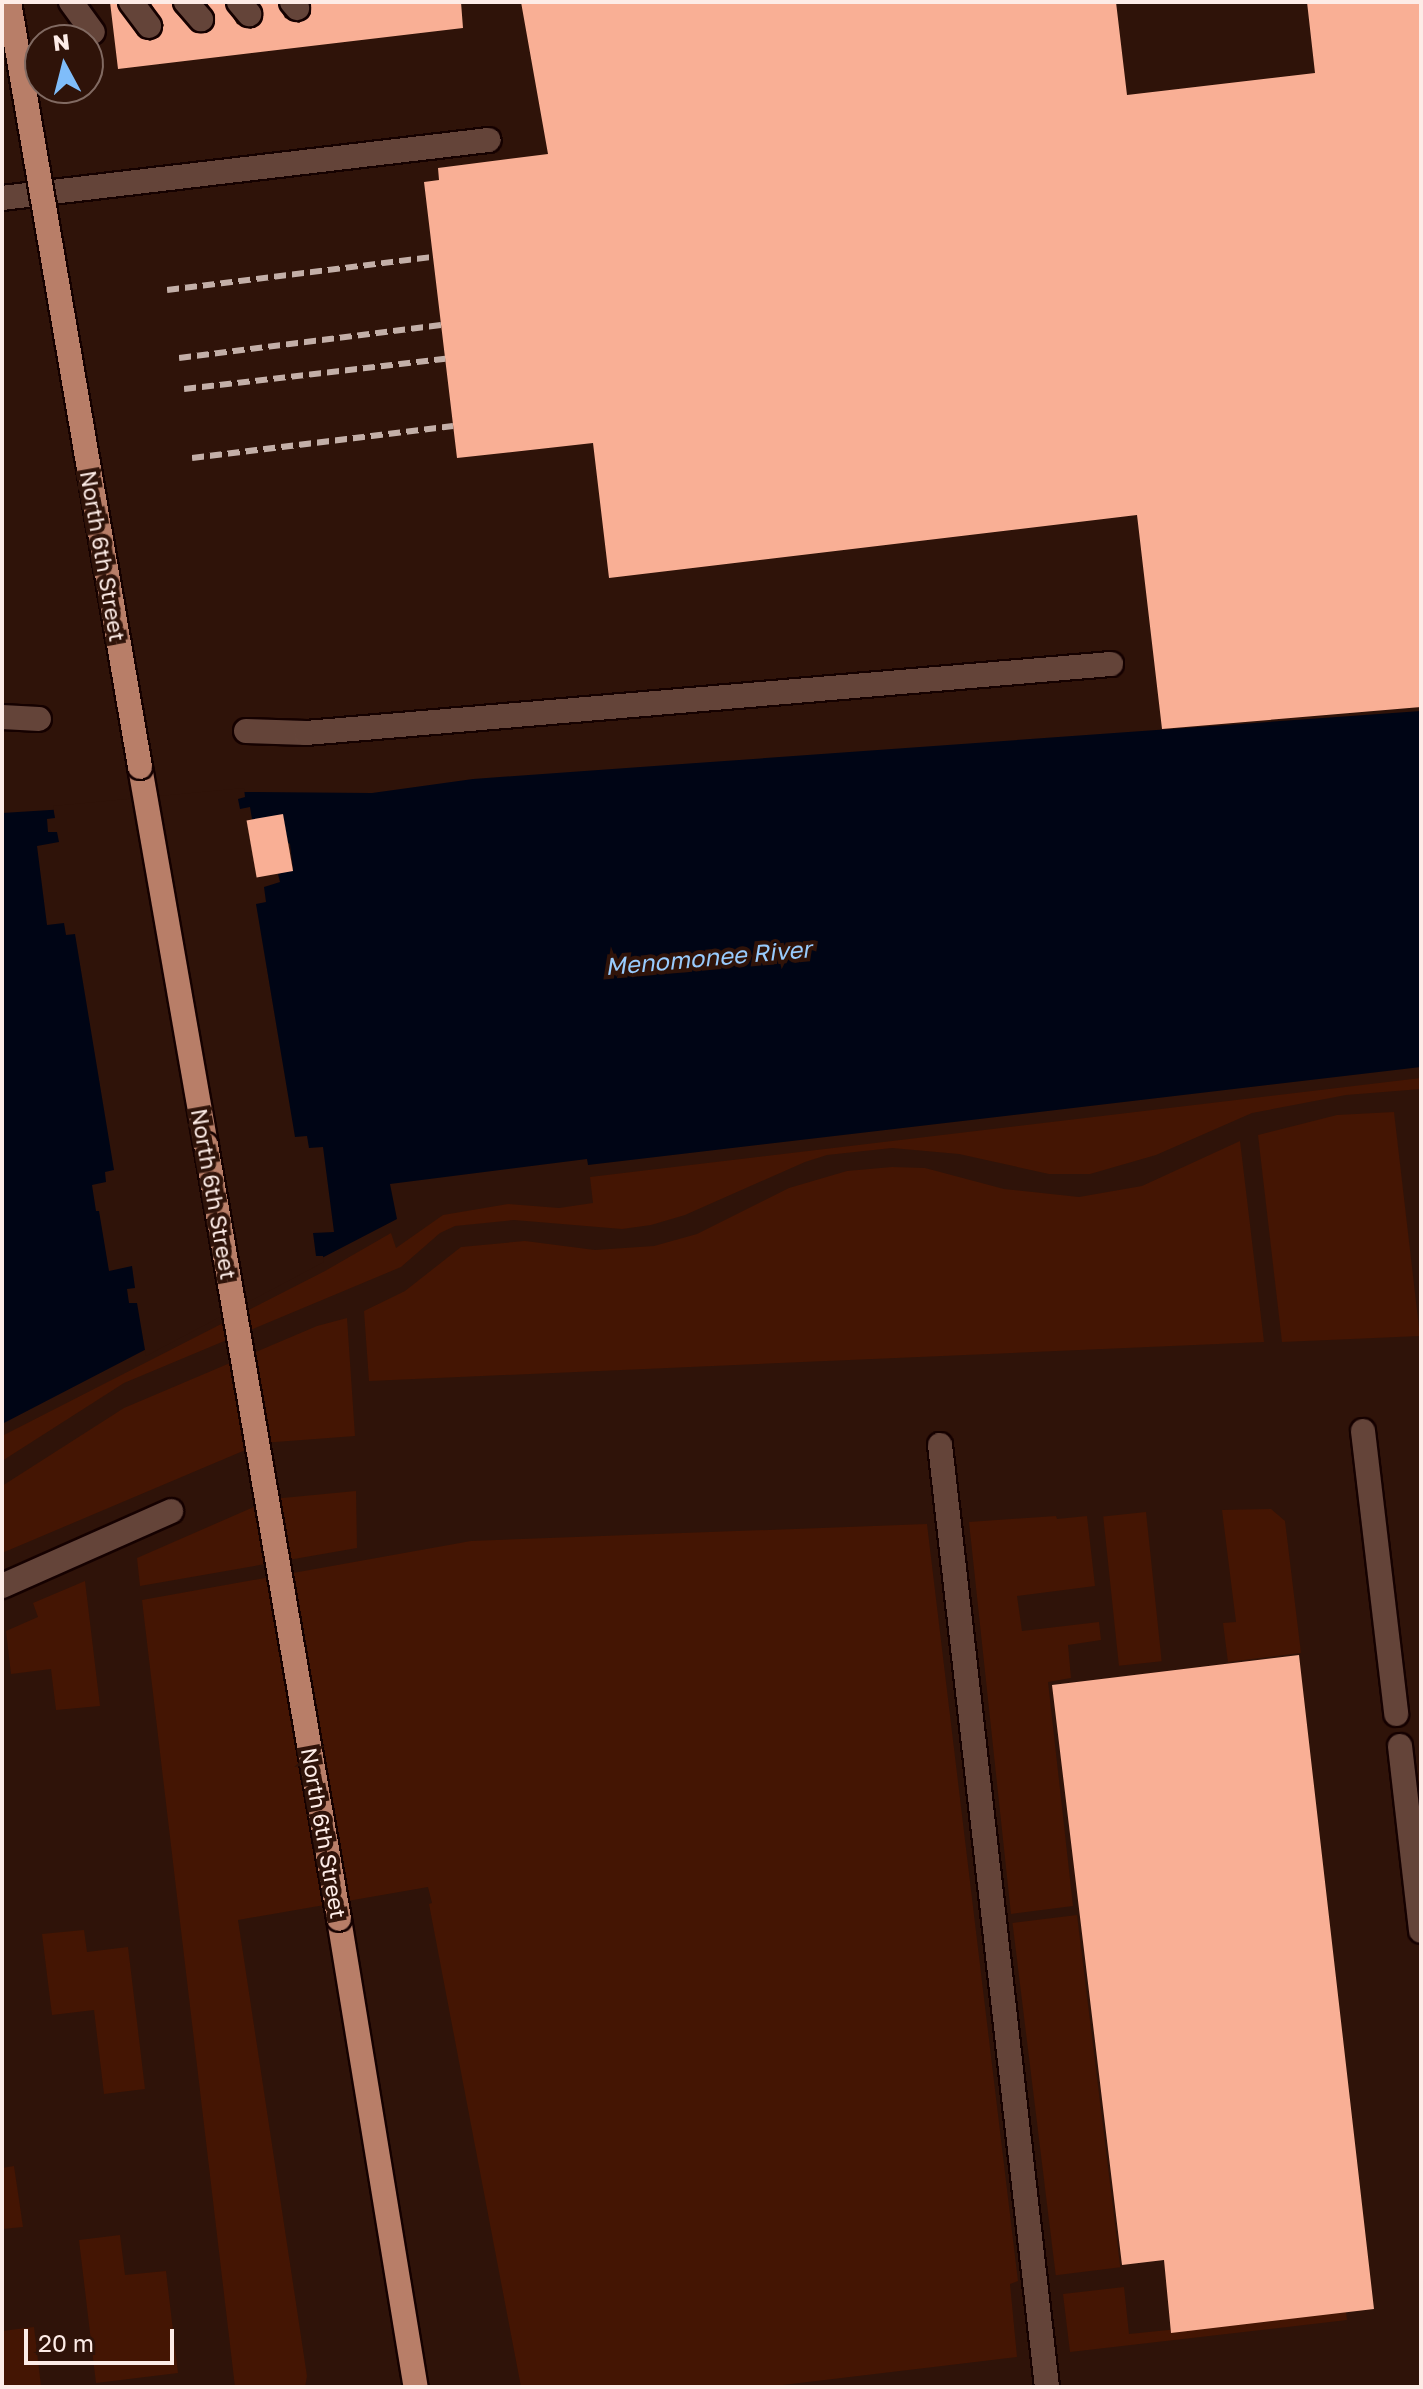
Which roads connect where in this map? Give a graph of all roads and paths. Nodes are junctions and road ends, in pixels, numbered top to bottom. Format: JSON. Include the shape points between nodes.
{"nodes":[{"id":1,"x":9,"y":2,"type":"edge"},
{"id":2,"x":71,"y":2,"type":"edge"},
{"id":3,"x":131,"y":2,"type":"edge"},
{"id":4,"x":87,"y":24,"type":"edge"},
{"id":5,"x":149,"y":26,"type":"dead end"},
{"id":6,"x":489,"y":140,"type":"dead end"},
{"id":7,"x":2,"y":198,"type":"edge"},
{"id":8,"x":1111,"y":664,"type":"dead end"},
{"id":9,"x":2,"y":717,"type":"edge"},
{"id":10,"x":39,"y":719,"type":"dead end"},
{"id":11,"x":246,"y":731,"type":"dead end"},
{"id":12,"x":1363,"y":1431,"type":"dead end"},
{"id":13,"x":940,"y":1445,"type":"dead end"},
{"id":14,"x":171,"y":1511,"type":"dead end"},
{"id":15,"x":2,"y":1586,"type":"edge"},
{"id":16,"x":1396,"y":1714,"type":"dead end"},
{"id":17,"x":1400,"y":1746,"type":"dead end"},
{"id":18,"x":1421,"y":1931,"type":"edge"},
{"id":19,"x":416,"y":2387,"type":"edge"},
{"id":20,"x":1047,"y":2387,"type":"edge"}],
"edges":[{"from":1,"to":19,"type":"main road","name":"North 6th Street","bridge":true},
{"from":2,"to":4,"type":"lane"},
{"from":3,"to":5,"type":"lane"},
{"from":6,"to":7,"type":"lane"},
{"from":8,"to":11,"type":"lane","via":[[306,733]]},
{"from":9,"to":10,"type":"lane"},
{"from":12,"to":16,"type":"lane"},
{"from":13,"to":20,"type":"lane"},
{"from":14,"to":15,"type":"lane"},
{"from":17,"to":18,"type":"lane"}]}
